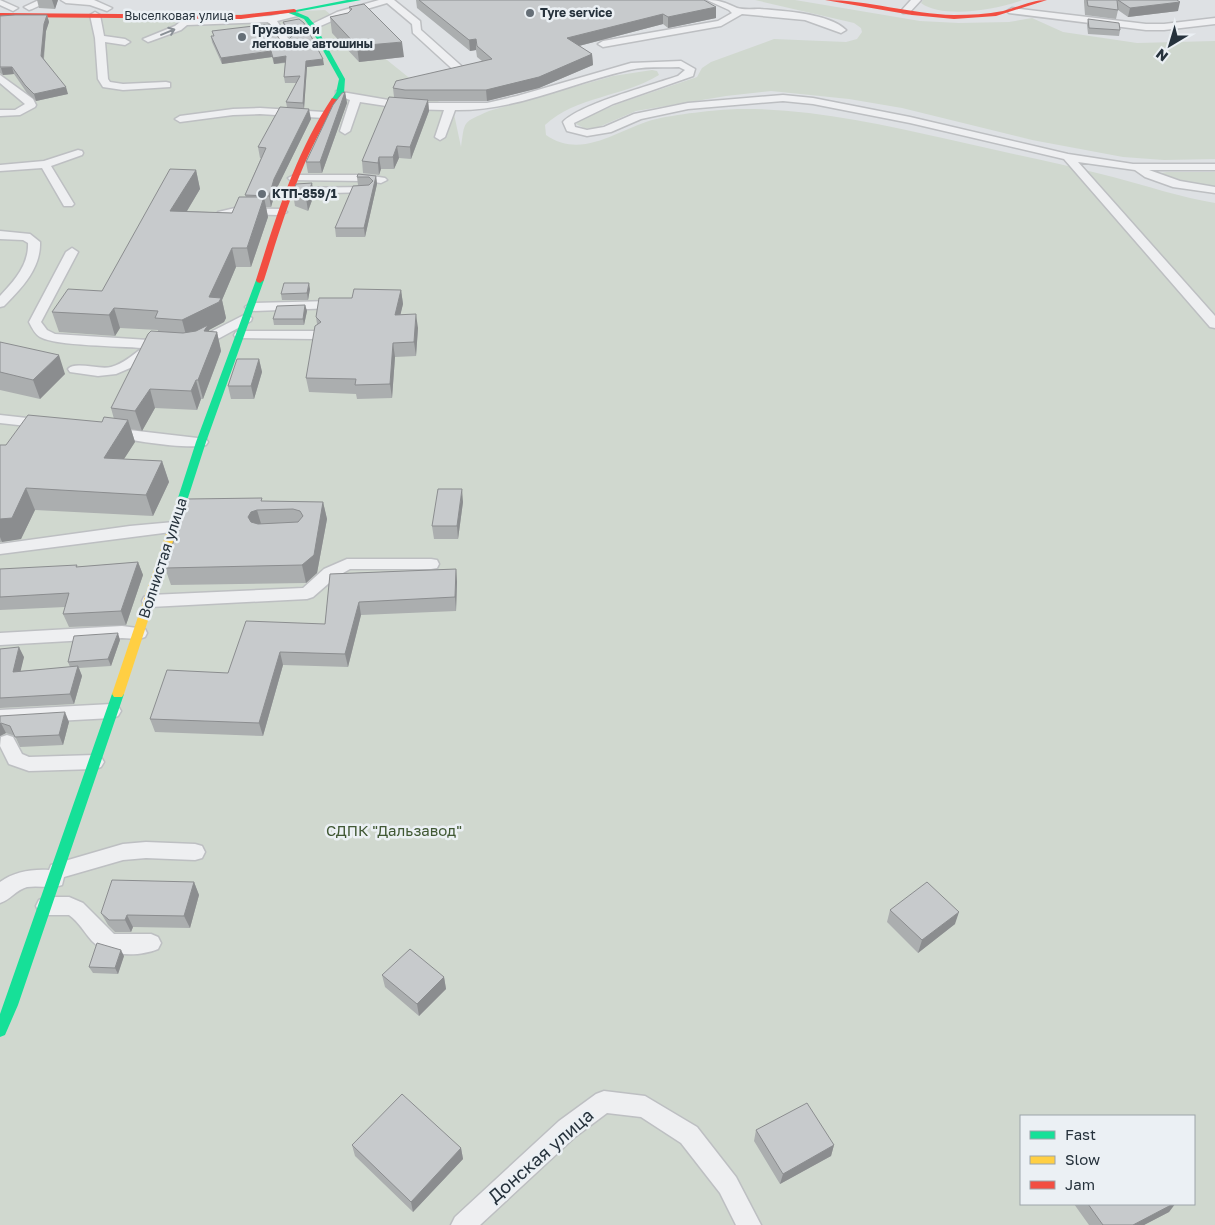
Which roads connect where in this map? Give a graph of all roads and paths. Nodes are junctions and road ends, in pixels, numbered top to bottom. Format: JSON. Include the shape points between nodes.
{"nodes":[{"id":1,"x":47,"y":0,"type":"edge"},
{"id":2,"x":66,"y":0,"type":"edge"},
{"id":3,"x":323,"y":0,"type":"edge"},
{"id":4,"x":358,"y":0,"type":"edge"},
{"id":5,"x":388,"y":0,"type":"edge"},
{"id":6,"x":712,"y":0,"type":"edge"},
{"id":7,"x":828,"y":0,"type":"edge"},
{"id":8,"x":916,"y":0,"type":"edge"},
{"id":9,"x":1044,"y":0,"type":"edge"},
{"id":10,"x":4,"y":5,"type":"edge"},
{"id":11,"x":29,"y":7,"type":"junction"},
{"id":12,"x":107,"y":8,"type":"junction"},
{"id":13,"x":736,"y":11,"type":"junction"},
{"id":14,"x":906,"y":11,"type":"junction"},
{"id":15,"x":1012,"y":11,"type":"junction"},
{"id":16,"x":292,"y":13,"type":"junction"},
{"id":17,"x":0,"y":15,"type":"edge"},
{"id":18,"x":94,"y":15,"type":"junction"},
{"id":19,"x":271,"y":19,"type":"junction"},
{"id":20,"x":188,"y":20,"type":"junction"},
{"id":21,"x":1215,"y":21,"type":"edge"},
{"id":22,"x":339,"y":26,"type":"edge"},
{"id":23,"x":314,"y":28,"type":"junction"},
{"id":24,"x":841,"y":30,"type":"dead end"},
{"id":25,"x":100,"y":38,"type":"junction"},
{"id":26,"x":148,"y":39,"type":"dead end"},
{"id":27,"x":125,"y":42,"type":"dead end"},
{"id":28,"x":286,"y":44,"type":"edge"},
{"id":29,"x":604,"y":44,"type":"dead end"},
{"id":30,"x":463,"y":74,"type":"edge"},
{"id":31,"x":0,"y":78,"type":"edge"},
{"id":32,"x":166,"y":85,"type":"dead end"},
{"id":33,"x":340,"y":94,"type":"junction"},
{"id":34,"x":356,"y":98,"type":"junction"},
{"id":35,"x":450,"y":108,"type":"junction"},
{"id":36,"x":0,"y":113,"type":"edge"},
{"id":37,"x":324,"y":115,"type":"junction"},
{"id":38,"x":180,"y":119,"type":"dead end"},
{"id":39,"x":345,"y":131,"type":"dead end"},
{"id":40,"x":440,"y":137,"type":"dead end"},
{"id":41,"x":78,"y":153,"type":"dead end"},
{"id":42,"x":1068,"y":157,"type":"junction"},
{"id":43,"x":45,"y":164,"type":"junction"},
{"id":44,"x":1134,"y":167,"type":"junction"},
{"id":45,"x":0,"y":168,"type":"edge"},
{"id":46,"x":1215,"y":168,"type":"edge"},
{"id":47,"x":294,"y":178,"type":"junction"},
{"id":48,"x":381,"y":180,"type":"dead end"},
{"id":49,"x":366,"y":190,"type":"edge"},
{"id":50,"x":1215,"y":190,"type":"edge"},
{"id":51,"x":288,"y":191,"type":"junction"},
{"id":52,"x":68,"y":204,"type":"dead end"},
{"id":53,"x":280,"y":212,"type":"junction"},
{"id":54,"x":216,"y":225,"type":"edge"},
{"id":55,"x":0,"y":234,"type":"edge"},
{"id":56,"x":72,"y":252,"type":"dead end"},
{"id":57,"x":0,"y":303,"type":"edge"},
{"id":58,"x":330,"y":305,"type":"edge"},
{"id":59,"x":249,"y":313,"type":"junction"},
{"id":60,"x":1215,"y":324,"type":"edge"},
{"id":61,"x":241,"y":335,"type":"junction"},
{"id":62,"x":315,"y":335,"type":"edge"},
{"id":63,"x":153,"y":344,"type":"junction"},
{"id":64,"x":75,"y":369,"type":"dead end"},
{"id":65,"x":0,"y":420,"type":"edge"},
{"id":66,"x":58,"y":426,"type":"edge"},
{"id":67,"x":96,"y":430,"type":"edge"},
{"id":68,"x":201,"y":442,"type":"junction"},
{"id":69,"x":176,"y":532,"type":"junction"},
{"id":70,"x":0,"y":549,"type":"edge"},
{"id":71,"x":431,"y":564,"type":"dead end"},
{"id":72,"x":150,"y":601,"type":"junction"},
{"id":73,"x":139,"y":633,"type":"junction"},
{"id":74,"x":0,"y":639,"type":"edge"},
{"id":75,"x":112,"y":711,"type":"junction"},
{"id":76,"x":0,"y":716,"type":"edge"},
{"id":77,"x":7,"y":742,"type":"dead end"},
{"id":78,"x":95,"y":762,"type":"junction"},
{"id":79,"x":195,"y":852,"type":"dead end"},
{"id":80,"x":57,"y":875,"type":"junction"},
{"id":81,"x":0,"y":895,"type":"edge"},
{"id":82,"x":46,"y":906,"type":"junction"},
{"id":83,"x":151,"y":944,"type":"dead end"},
{"id":84,"x":0,"y":1030,"type":"edge"},
{"id":85,"x":463,"y":1225,"type":"edge"},
{"id":86,"x":749,"y":1225,"type":"edge"}],
"edges":[{"from":1,"to":11,"type":"lane"},
{"from":2,"to":12,"type":"lane","via":[[91,2]]},
{"from":3,"to":12,"type":"street","name":"Выселковая улица","via":[[248,9]]},
{"from":4,"to":16,"type":"street","name":"Выселковая улица"},
{"from":5,"to":23,"type":"lane","via":[[340,14]]},
{"from":5,"to":30,"type":"lane","via":[[417,23],[416,31]]},
{"from":6,"to":13,"type":"lane"},
{"from":7,"to":14,"type":"street"},
{"from":8,"to":14,"type":"lane"},
{"from":9,"to":15,"type":"street"},
{"from":10,"to":11,"type":"street","name":"Выселковая улица"},
{"from":11,"to":12,"type":"street","name":"Выселковая улица"},
{"from":13,"to":24,"type":"lane","via":[[777,12]]},
{"from":13,"to":29,"type":"lane","via":[[737,14],[721,22]]},
{"from":14,"to":15,"type":"street","via":[[969,16]]},
{"from":15,"to":21,"type":"lane","via":[[1146,27]]},
{"from":16,"to":19,"type":"lane"},
{"from":16,"to":20,"type":"street","name":"Выселковая улица"},
{"from":16,"to":23,"type":"street","via":[[306,18]]},
{"from":17,"to":18,"type":"street","name":"Выселковая улица"},
{"from":18,"to":20,"type":"street","name":"Выселковая улица"},
{"from":18,"to":25,"type":"lane"},
{"from":19,"to":20,"type":"lane"},
{"from":19,"to":28,"type":"lane"},
{"from":26,"to":20,"type":"lane","one_way":true,"via":[[178,28]]},
{"from":22,"to":23,"type":"lane"},
{"from":23,"to":33,"type":"street","via":[[342,80]]},
{"from":25,"to":27,"type":"lane"},
{"from":25,"to":32,"type":"lane","via":[[103,79],[107,85]]},
{"from":31,"to":36,"type":"lane","via":[[31,105],[20,113]]},
{"from":33,"to":34,"type":"lane"},
{"from":33,"to":37,"type":"street","name":"Волнистая улица"},
{"from":34,"to":35,"type":"lane","via":[[406,106]]},
{"from":34,"to":39,"type":"lane"},
{"from":35,"to":40,"type":"lane"},
{"from":35,"to":42,"type":"lane","via":[[488,106],[520,99],[631,66],[681,64],[690,69],[689,74],[581,115],[568,122],[571,130],[587,133],[606,130],[638,116],[688,106],[783,98],[902,118]]},
{"from":37,"to":38,"type":"lane","via":[[251,111]]},
{"from":37,"to":47,"type":"street","name":"Волнистая улица"},
{"from":41,"to":43,"type":"lane"},
{"from":42,"to":44,"type":"lane"},
{"from":42,"to":60,"type":"lane"},
{"from":43,"to":45,"type":"lane"},
{"from":43,"to":52,"type":"lane"},
{"from":44,"to":46,"type":"lane"},
{"from":44,"to":50,"type":"lane","via":[[1156,178],[1202,190]]},
{"from":47,"to":48,"type":"lane"},
{"from":47,"to":51,"type":"street","name":"Волнистая улица"},
{"from":49,"to":51,"type":"lane"},
{"from":51,"to":53,"type":"street","name":"Волнистая улица"},
{"from":53,"to":54,"type":"lane","via":[[228,212],[219,217]]},
{"from":53,"to":59,"type":"street","name":"Волнистая улица"},
{"from":55,"to":57,"type":"lane","via":[[26,237],[34,242],[35,248],[19,283]]},
{"from":56,"to":63,"type":"lane","via":[[35,322],[40,331],[54,338]]},
{"from":58,"to":59,"type":"lane"},
{"from":59,"to":61,"type":"street","name":"Волнистая улица"},
{"from":59,"to":63,"type":"lane","via":[[196,345]]},
{"from":61,"to":62,"type":"lane"},
{"from":61,"to":68,"type":"street","name":"Волнистая улица"},
{"from":63,"to":64,"type":"lane","via":[[132,363],[113,372]]},
{"from":65,"to":66,"type":"lane"},
{"from":67,"to":68,"type":"lane"},
{"from":68,"to":69,"type":"street","name":"Волнистая улица"},
{"from":69,"to":70,"type":"lane","via":[[90,536]]},
{"from":69,"to":72,"type":"street","name":"Волнистая улица"},
{"from":71,"to":72,"type":"lane","via":[[347,564],[330,573],[307,593]]},
{"from":72,"to":73,"type":"street","name":"Волнистая улица"},
{"from":73,"to":74,"type":"lane"},
{"from":73,"to":75,"type":"street","name":"Волнистая улица"},
{"from":75,"to":76,"type":"lane"},
{"from":75,"to":78,"type":"street","name":"Волнистая улица"},
{"from":77,"to":78,"type":"lane","via":[[14,759],[29,764]]},
{"from":78,"to":80,"type":"street","name":"Волнистая улица"},
{"from":79,"to":80,"type":"lane","via":[[123,852]]},
{"from":80,"to":81,"type":"lane","via":[[22,879]]},
{"from":80,"to":82,"type":"street","name":"Волнистая улица"},
{"from":82,"to":83,"type":"lane","via":[[77,909],[110,943]]},
{"from":82,"to":84,"type":"street","name":"Волнистая улица"},
{"from":85,"to":86,"type":"lane","name":"Донская улица","via":[[567,1129],[604,1102],[645,1108],[689,1135],[728,1185]]}]}
